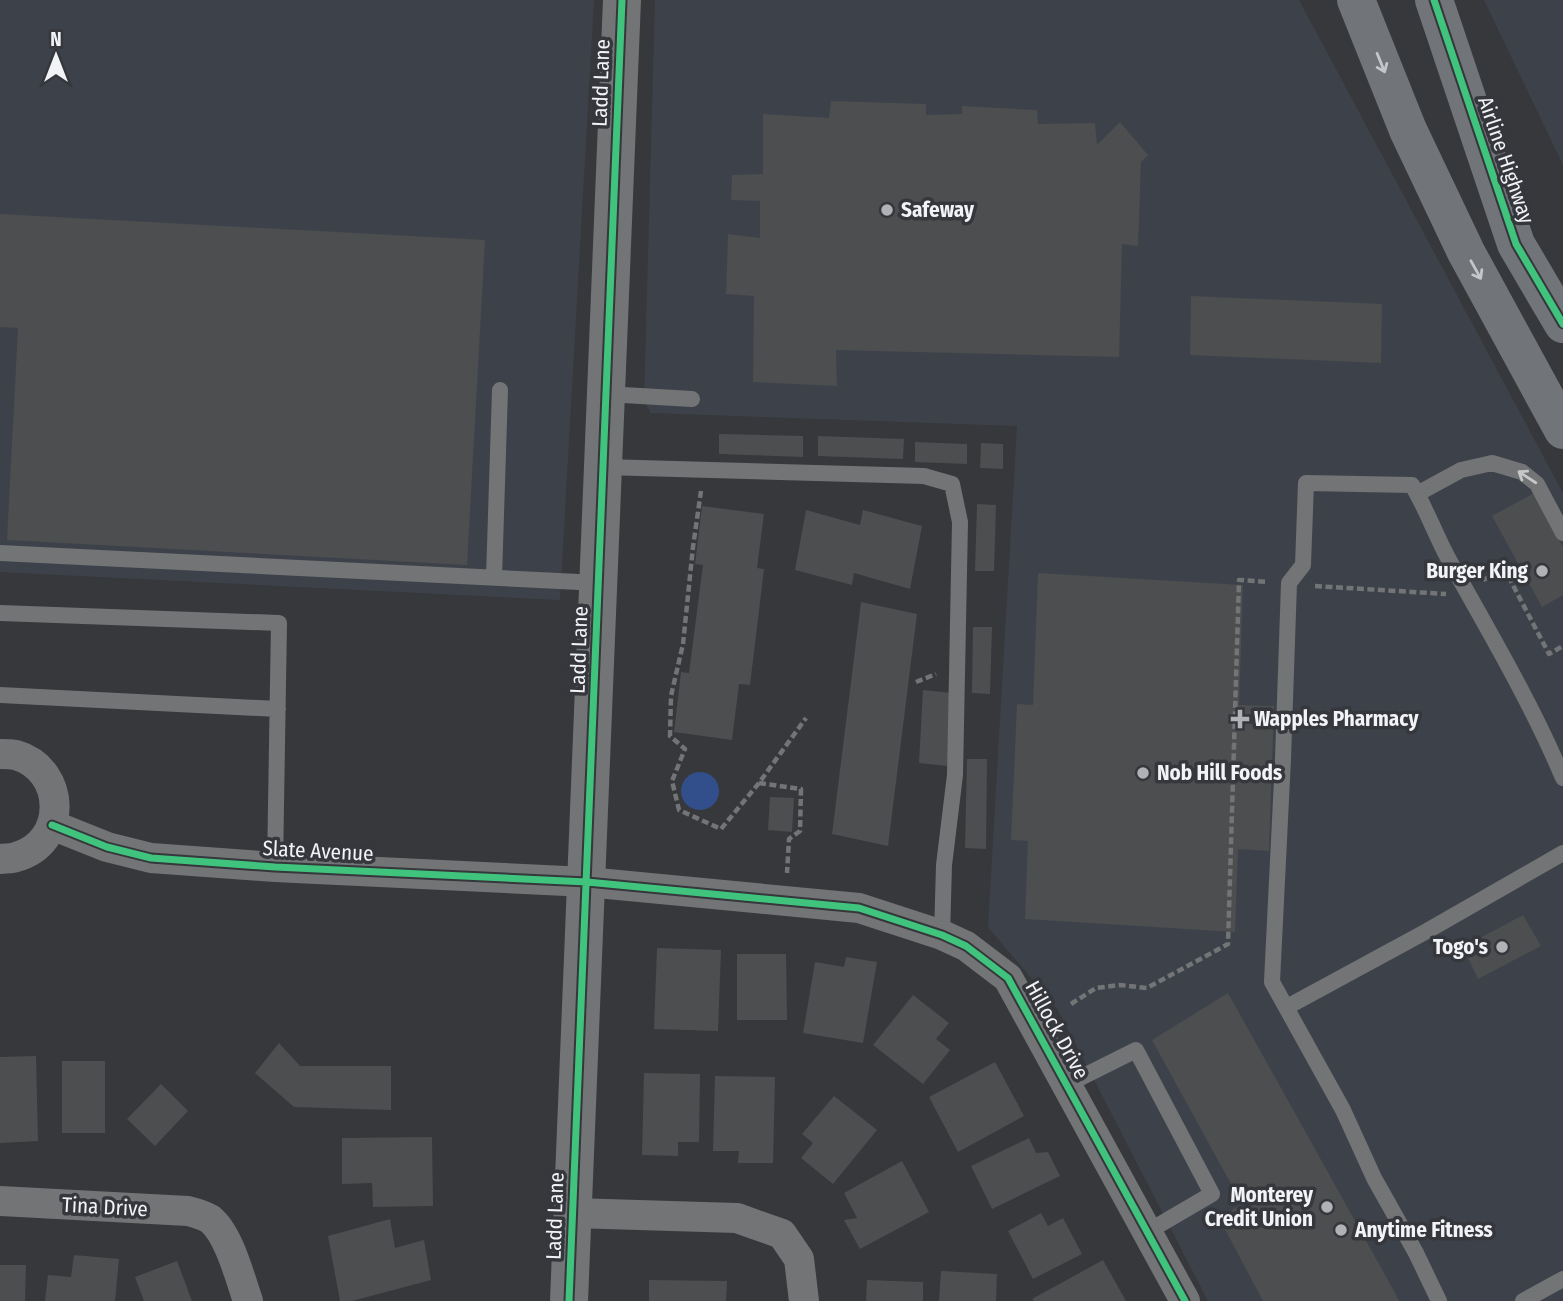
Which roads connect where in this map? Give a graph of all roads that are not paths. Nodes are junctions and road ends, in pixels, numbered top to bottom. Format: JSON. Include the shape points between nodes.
{"nodes":[{"id":1,"x":622,"y":0,"type":"edge"},
{"id":2,"x":1356,"y":0,"type":"edge"},
{"id":3,"x":1434,"y":0,"type":"edge"},
{"id":4,"x":1563,"y":324,"type":"edge"},
{"id":5,"x":500,"y":390,"type":"dead end"},
{"id":6,"x":606,"y":394,"type":"junction"},
{"id":7,"x":692,"y":399,"type":"dead end"},
{"id":8,"x":1563,"y":430,"type":"edge"},
{"id":9,"x":604,"y":467,"type":"junction"},
{"id":10,"x":1417,"y":494,"type":"junction"},
{"id":11,"x":1563,"y":533,"type":"edge"},
{"id":12,"x":0,"y":553,"type":"edge"},
{"id":13,"x":494,"y":578,"type":"junction"},
{"id":14,"x":599,"y":583,"type":"junction"},
{"id":15,"x":0,"y":613,"type":"edge"},
{"id":16,"x":0,"y":695,"type":"edge"},
{"id":17,"x":278,"y":709,"type":"junction"},
{"id":18,"x":0,"y":754,"type":"edge"},
{"id":19,"x":1561,"y":770,"type":"edge"},
{"id":20,"x":52,"y":825,"type":"junction"},
{"id":21,"x":1563,"y":853,"type":"edge"},
{"id":22,"x":0,"y":859,"type":"edge"},
{"id":23,"x":275,"y":867,"type":"junction"},
{"id":24,"x":587,"y":882,"type":"junction"},
{"id":25,"x":942,"y":935,"type":"junction"},
{"id":26,"x":1287,"y":1007,"type":"junction"},
{"id":27,"x":1066,"y":1084,"type":"junction"},
{"id":28,"x":0,"y":1200,"type":"edge"},
{"id":29,"x":573,"y":1213,"type":"junction"},
{"id":30,"x":1147,"y":1231,"type":"junction"},
{"id":31,"x":1563,"y":1279,"type":"edge"},
{"id":32,"x":248,"y":1301,"type":"edge"},
{"id":33,"x":569,"y":1301,"type":"edge"},
{"id":34,"x":804,"y":1301,"type":"edge"},
{"id":35,"x":1185,"y":1301,"type":"edge"},
{"id":36,"x":1439,"y":1301,"type":"edge"},
{"id":37,"x":1523,"y":1301,"type":"edge"}],
"edges":[{"from":1,"to":6,"type":"street","name":"Ladd Lane"},
{"from":2,"to":8,"type":"main road","one_way":true,"via":[[1408,130],[1466,252]]},
{"from":3,"to":4,"type":"main road","name":"Airline Highway","via":[[1516,244]]},
{"from":5,"to":13,"type":"lane"},
{"from":6,"to":7,"type":"lane"},
{"from":6,"to":9,"type":"street","name":"Ladd Lane"},
{"from":9,"to":14,"type":"street","name":"Ladd Lane"},
{"from":9,"to":25,"type":"lane","via":[[924,476],[952,484],[960,522],[956,761],[944,864]]},
{"from":11,"to":10,"type":"lane","one_way":true,"via":[[1537,484],[1522,472],[1492,463],[1461,470]]},
{"from":10,"to":19,"type":"lane"},
{"from":10,"to":26,"type":"lane","via":[[1412,485],[1306,483],[1303,565],[1289,583],[1272,982]]},
{"from":12,"to":13,"type":"lane"},
{"from":13,"to":14,"type":"lane"},
{"from":14,"to":24,"type":"street","name":"Ladd Lane"},
{"from":15,"to":17,"type":"lane","via":[[279,623]]},
{"from":16,"to":17,"type":"lane"},
{"from":17,"to":23,"type":"lane"},
{"from":18,"to":20,"type":"street","via":[[15,754],[45,774],[55,799]]},
{"from":20,"to":22,"type":"street","via":[[32,850]]},
{"from":20,"to":23,"type":"street","name":"Slate Avenue","via":[[151,858]]},
{"from":21,"to":26,"type":"lane"},
{"from":23,"to":24,"type":"street","name":"Slate Avenue"},
{"from":24,"to":25,"type":"street","name":"Hillock Drive","via":[[859,908]]},
{"from":24,"to":29,"type":"street","name":"Ladd Lane"},
{"from":25,"to":27,"type":"street","name":"Hillock Drive","via":[[966,946],[1008,978]]},
{"from":26,"to":36,"type":"lane"},
{"from":27,"to":30,"type":"street","name":"Hillock Drive"},
{"from":27,"to":30,"type":"lane","via":[[1136,1050],[1213,1194]]},
{"from":28,"to":32,"type":"street","name":"Tina Drive","via":[[201,1214],[216,1226],[230,1248]]},
{"from":29,"to":33,"type":"street","name":"Ladd Lane"},
{"from":29,"to":34,"type":"street","via":[[737,1218],[782,1234],[799,1259]]},
{"from":30,"to":35,"type":"street","name":"Hillock Drive"},
{"from":31,"to":37,"type":"lane"}]}
